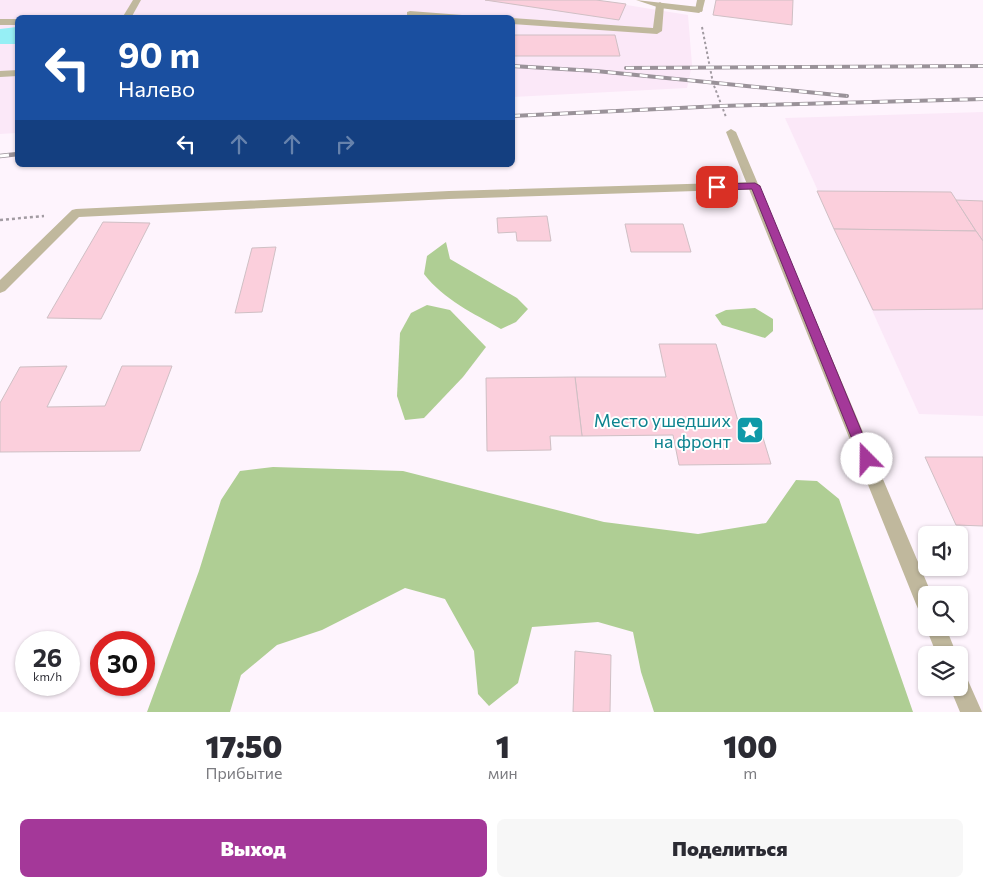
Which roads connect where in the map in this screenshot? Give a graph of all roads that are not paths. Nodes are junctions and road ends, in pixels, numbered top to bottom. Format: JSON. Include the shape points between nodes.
{"nodes":[{"id":1,"x":137,"y":0,"type":"edge"},
{"id":2,"x":640,"y":0,"type":"edge"},
{"id":3,"x":701,"y":0,"type":"edge"},
{"id":4,"x":660,"y":6,"type":"junction"},
{"id":5,"x":410,"y":14,"type":"dead end"},
{"id":6,"x":128,"y":15,"type":"edge"},
{"id":7,"x":423,"y":15,"type":"edge"},
{"id":8,"x":515,"y":21,"type":"edge"},
{"id":9,"x":0,"y":22,"type":"edge"},
{"id":10,"x":15,"y":22,"type":"edge"},
{"id":11,"x":15,"y":73,"type":"edge"},
{"id":12,"x":0,"y":74,"type":"edge"},
{"id":13,"x":731,"y":132,"type":"road end"},
{"id":14,"x":755,"y":186,"type":"junction"},
{"id":15,"x":0,"y":288,"type":"edge"},
{"id":16,"x":919,"y":586,"type":"edge"},
{"id":17,"x":964,"y":696,"type":"edge"},
{"id":18,"x":970,"y":712,"type":"edge"}],
"edges":[{"from":1,"to":6,"type":"street"},
{"from":2,"to":4,"type":"street"},
{"from":3,"to":4,"type":"street","via":[[699,10]]},
{"from":4,"to":8,"type":"street","via":[[657,31]]},
{"from":5,"to":7,"type":"street"},
{"from":9,"to":10,"type":"street"},
{"from":11,"to":12,"type":"street"},
{"from":13,"to":14,"type":"street"},
{"from":14,"to":15,"type":"street","via":[[449,195],[76,213]]},
{"from":14,"to":16,"type":"street"},
{"from":17,"to":18,"type":"street"}]}
